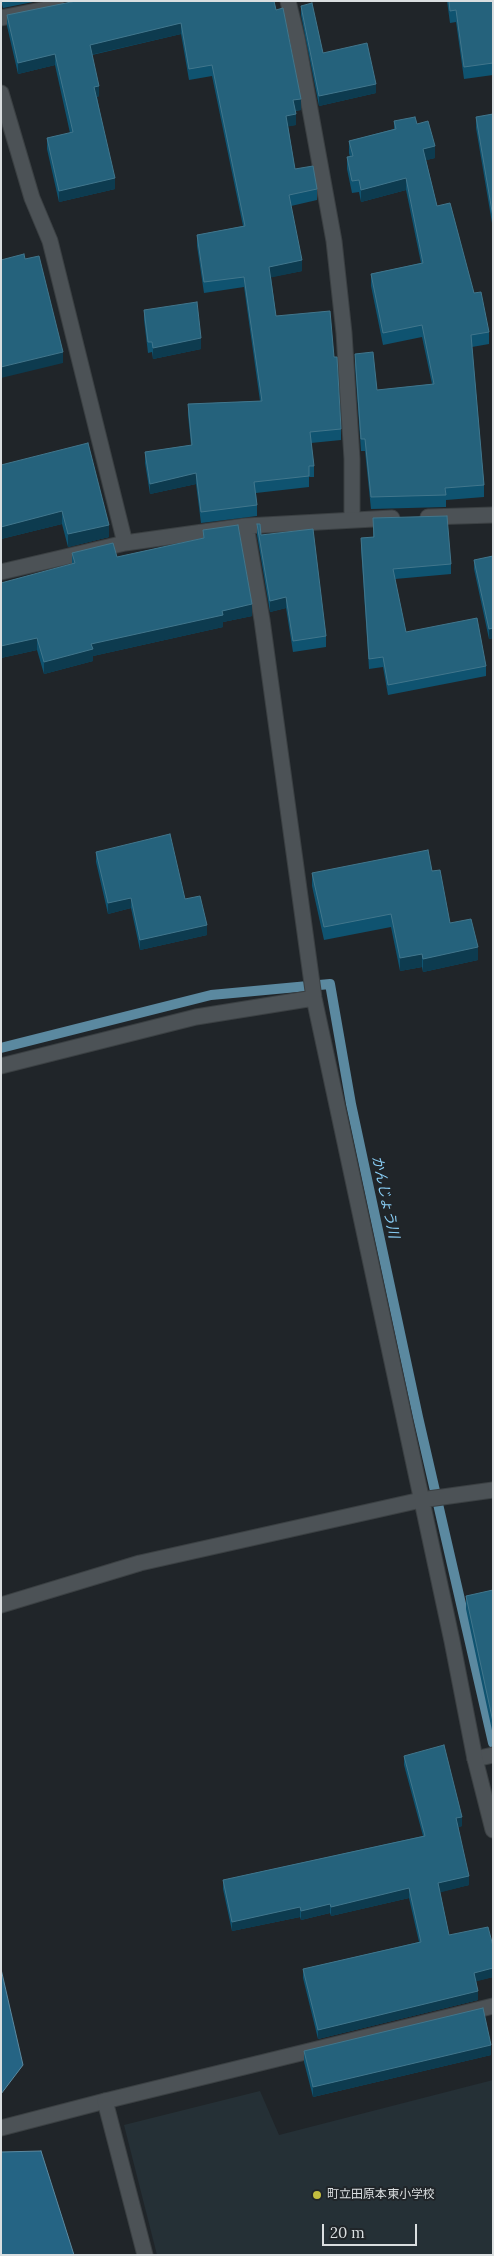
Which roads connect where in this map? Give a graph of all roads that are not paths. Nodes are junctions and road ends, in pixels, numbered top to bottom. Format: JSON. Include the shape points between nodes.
{"nodes":[{"id":1,"x":288,"y":1,"type":"edge"},
{"id":2,"x":74,"y":3,"type":"edge"},
{"id":3,"x":56,"y":4,"type":"edge"},
{"id":4,"x":1,"y":18,"type":"edge"},
{"id":5,"x":1,"y":93,"type":"edge"},
{"id":6,"x":493,"y":515,"type":"edge"},
{"id":7,"x":352,"y":519,"type":"junction"},
{"id":8,"x":246,"y":526,"type":"junction"},
{"id":9,"x":125,"y":543,"type":"junction"},
{"id":10,"x":1,"y":572,"type":"edge"},
{"id":11,"x":314,"y":998,"type":"junction"},
{"id":12,"x":1,"y":1066,"type":"edge"},
{"id":13,"x":493,"y":1490,"type":"edge"},
{"id":14,"x":421,"y":1500,"type":"junction"},
{"id":15,"x":1,"y":1606,"type":"edge"},
{"id":16,"x":493,"y":1755,"type":"edge"},
{"id":17,"x":475,"y":1759,"type":"junction"},
{"id":18,"x":493,"y":1830,"type":"edge"},
{"id":19,"x":493,"y":2006,"type":"edge"},
{"id":20,"x":105,"y":2101,"type":"junction"},
{"id":21,"x":1,"y":2128,"type":"edge"},
{"id":22,"x":145,"y":2255,"type":"edge"}],
"edges":[{"from":1,"to":7,"type":"street","via":[[334,241],[344,333],[352,459]]},
{"from":2,"to":3,"type":"street"},
{"from":3,"to":4,"type":"street"},
{"from":5,"to":9,"type":"street","via":[[32,198],[50,241]]},
{"from":6,"to":7,"type":"street"},
{"from":7,"to":8,"type":"street"},
{"from":8,"to":9,"type":"street"},
{"from":8,"to":11,"type":"street","via":[[264,630]]},
{"from":9,"to":10,"type":"street"},
{"from":11,"to":12,"type":"street","via":[[196,1017]]},
{"from":11,"to":14,"type":"street"},
{"from":13,"to":14,"type":"street"},
{"from":14,"to":15,"type":"street","via":[[140,1563]]},
{"from":14,"to":17,"type":"street"},
{"from":16,"to":17,"type":"street"},
{"from":17,"to":18,"type":"street"},
{"from":19,"to":20,"type":"street"},
{"from":20,"to":21,"type":"street"},
{"from":20,"to":22,"type":"street"}]}
